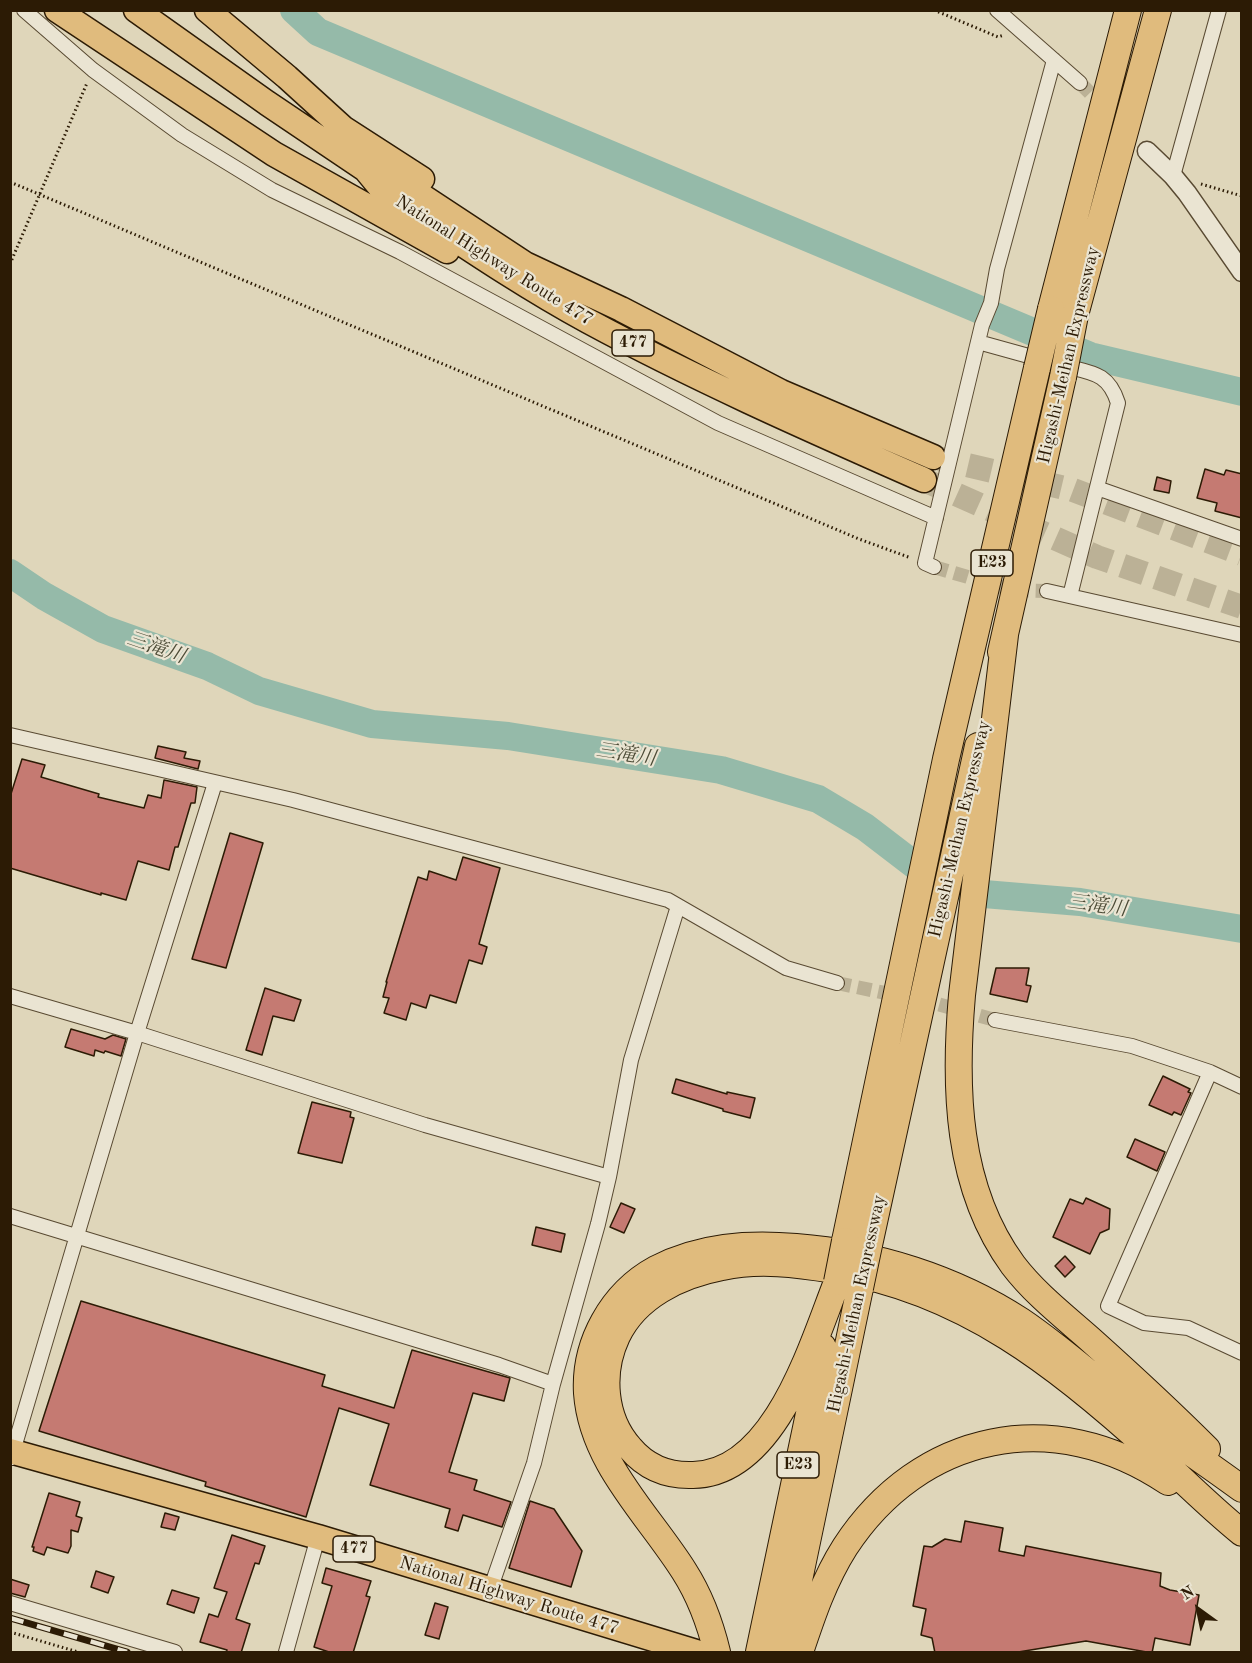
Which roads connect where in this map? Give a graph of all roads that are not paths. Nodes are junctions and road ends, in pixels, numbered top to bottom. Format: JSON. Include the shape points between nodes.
{"nodes":[{"id":1,"x":24,"y":10,"type":"edge"},
{"id":2,"x":57,"y":10,"type":"edge"},
{"id":3,"x":136,"y":10,"type":"edge"},
{"id":4,"x":207,"y":10,"type":"edge"},
{"id":5,"x":997,"y":10,"type":"edge"},
{"id":6,"x":1128,"y":10,"type":"edge"},
{"id":7,"x":1158,"y":10,"type":"edge"},
{"id":8,"x":1219,"y":10,"type":"edge"},
{"id":9,"x":1054,"y":60,"type":"junction"},
{"id":10,"x":1080,"y":83,"type":"tunnel mouth"},
{"id":11,"x":1147,"y":151,"type":"dead end"},
{"id":12,"x":365,"y":169,"type":"junction"},
{"id":13,"x":1173,"y":176,"type":"junction"},
{"id":14,"x":1242,"y":272,"type":"edge"},
{"id":15,"x":621,"y":309,"type":"junction"},
{"id":16,"x":589,"y":321,"type":"junction"},
{"id":17,"x":978,"y":342,"type":"junction"},
{"id":18,"x":933,"y":457,"type":"tunnel mouth"},
{"id":19,"x":924,"y":480,"type":"tunnel mouth"},
{"id":20,"x":1097,"y":488,"type":"junction"},
{"id":21,"x":936,"y":518,"type":"junction"},
{"id":22,"x":1242,"y":539,"type":"edge"},
{"id":23,"x":929,"y":565,"type":"road end"},
{"id":24,"x":1047,"y":591,"type":"tunnel mouth"},
{"id":25,"x":1070,"y":596,"type":"junction"},
{"id":26,"x":1242,"y":635,"type":"edge"},
{"id":27,"x":10,"y":735,"type":"edge"},
{"id":28,"x":981,"y":770,"type":"junction"},
{"id":29,"x":215,"y":783,"type":"junction"},
{"id":30,"x":678,"y":906,"type":"junction"},
{"id":31,"x":837,"y":983,"type":"tunnel mouth"},
{"id":32,"x":10,"y":996,"type":"edge"},
{"id":33,"x":995,"y":1020,"type":"tunnel mouth"},
{"id":34,"x":137,"y":1033,"type":"junction"},
{"id":35,"x":1210,"y":1071,"type":"junction"},
{"id":36,"x":1242,"y":1087,"type":"edge"},
{"id":37,"x":609,"y":1177,"type":"junction"},
{"id":38,"x":10,"y":1216,"type":"edge"},
{"id":39,"x":78,"y":1236,"type":"junction"},
{"id":40,"x":857,"y":1243,"type":"junction"},
{"id":41,"x":849,"y":1285,"type":"junction"},
{"id":42,"x":1242,"y":1353,"type":"edge"},
{"id":43,"x":553,"y":1384,"type":"junction"},
{"id":44,"x":11,"y":1454,"type":"edge"},
{"id":45,"x":1242,"y":1484,"type":"edge"},
{"id":46,"x":1242,"y":1488,"type":"edge"},
{"id":47,"x":1237,"y":1530,"type":"edge"},
{"id":48,"x":318,"y":1537,"type":"junction"},
{"id":49,"x":489,"y":1590,"type":"junction"},
{"id":50,"x":10,"y":1603,"type":"edge"},
{"id":51,"x":702,"y":1648,"type":"edge"},
{"id":52,"x":767,"y":1651,"type":"edge"},
{"id":53,"x":175,"y":1653,"type":"edge"},
{"id":54,"x":286,"y":1653,"type":"edge"},
{"id":55,"x":800,"y":1653,"type":"edge"}],
"edges":[{"from":1,"to":21,"type":"street","via":[[93,70],[182,135],[272,190],[400,252],[718,423]]},
{"from":2,"to":16,"type":"highway","number":"477","via":[[274,154],[558,312]]},
{"from":3,"to":12,"type":"highway","name":"National Highway Route 477","number":"477"},
{"from":4,"to":15,"type":"highway","number":"477","via":[[343,128]]},
{"from":5,"to":9,"type":"street"},
{"from":6,"to":40,"type":"highway","name":"Higashi-Meihan Expressway","number":"E23","bridge":true,"via":[[1036,368],[946,759],[915,903]]},
{"from":7,"to":28,"type":"highway","name":"Higashi-Meihan Expressway","number":"E23","bridge":true,"via":[[1075,315],[1005,635]]},
{"from":8,"to":13,"type":"street"},
{"from":9,"to":10,"type":"street"},
{"from":9,"to":17,"type":"street","via":[[997,269],[992,303]]},
{"from":11,"to":13,"type":"street"},
{"from":12,"to":15,"type":"highway","name":"National Highway Route 477","number":"477","via":[[399,181],[525,264]]},
{"from":12,"to":16,"type":"highway","name":"National Highway Route 477","number":"477","via":[[385,193],[540,294]]},
{"from":13,"to":14,"type":"street"},
{"from":15,"to":18,"type":"highway","name":"National Highway Route 477","number":"477","via":[[781,392]]},
{"from":16,"to":19,"type":"highway","name":"National Highway Route 477","number":"477","via":[[776,415]]},
{"from":17,"to":20,"type":"street","via":[[1101,376],[1114,389],[1118,403]]},
{"from":17,"to":21,"type":"street"},
{"from":20,"to":22,"type":"street"},
{"from":20,"to":25,"type":"street"},
{"from":21,"to":23,"type":"street"},
{"from":24,"to":25,"type":"street"},
{"from":25,"to":26,"type":"street"},
{"from":27,"to":29,"type":"street"},
{"from":28,"to":40,"type":"highway","name":"Higashi-Meihan Expressway"},
{"from":28,"to":45,"type":"highway","via":[[972,913],[957,1048],[962,1134],[975,1190],[999,1244],[1030,1285],[1164,1405]]},
{"from":29,"to":30,"type":"street","via":[[292,800],[668,900]]},
{"from":29,"to":34,"type":"street"},
{"from":30,"to":31,"type":"street","via":[[786,968]]},
{"from":30,"to":37,"type":"street","via":[[631,1060]]},
{"from":32,"to":34,"type":"street"},
{"from":33,"to":35,"type":"street","via":[[1132,1046]]},
{"from":34,"to":37,"type":"street","via":[[425,1125]]},
{"from":34,"to":39,"type":"street"},
{"from":35,"to":36,"type":"street"},
{"from":35,"to":42,"type":"street","via":[[1108,1306],[1144,1323],[1188,1328]]},
{"from":37,"to":43,"type":"street"},
{"from":38,"to":39,"type":"street"},
{"from":39,"to":43,"type":"street"},
{"from":39,"to":44,"type":"street"},
{"from":40,"to":41,"type":"highway","name":"Higashi-Meihan Expressway","bridge":true},
{"from":41,"to":47,"type":"highway","via":[[769,1431],[738,1461],[702,1475],[681,1476],[645,1462],[619,1433],[606,1396],[610,1352],[618,1334],[643,1302],[684,1277],[732,1265],[761,1263],[850,1272],[908,1287],[961,1309],[1017,1342],[1072,1382]]},
{"from":41,"to":52,"type":"highway","name":"Higashi-Meihan Expressway","number":"E23"},
{"from":43,"to":49,"type":"street","via":[[534,1464]]},
{"from":44,"to":48,"type":"highway","name":"National Highway Route 477","number":"477"},
{"from":46,"to":51,"type":"highway","via":[[1150,1423],[1020,1321],[956,1286],[862,1256],[805,1247],[747,1245],[696,1253],[650,1272],[615,1304],[601,1324],[593,1346],[587,1390],[590,1414],[609,1461],[685,1572],[702,1605]]},
{"from":47,"to":55,"type":"highway","via":[[1145,1467],[1098,1447],[1046,1438],[970,1448],[913,1476],[878,1504],[861,1524],[830,1573]]},
{"from":48,"to":49,"type":"highway","name":"National Highway Route 477","number":"477"},
{"from":48,"to":54,"type":"street"},
{"from":49,"to":51,"type":"highway","name":"National Highway Route 477","number":"477"},
{"from":50,"to":53,"type":"street"}]}
